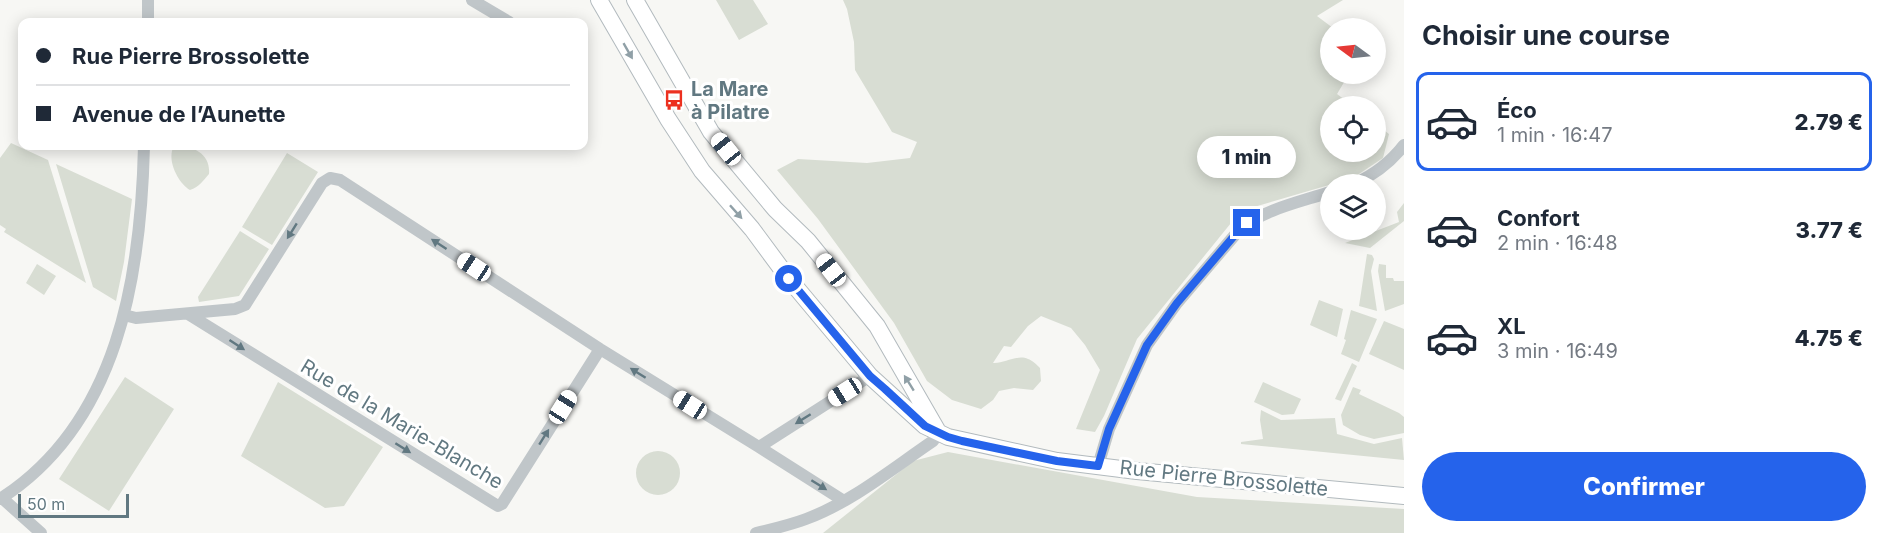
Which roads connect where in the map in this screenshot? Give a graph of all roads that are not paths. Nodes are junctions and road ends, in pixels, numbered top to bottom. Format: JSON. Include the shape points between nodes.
{"nodes":[{"id":1,"x":148,"y":0,"type":"edge"},
{"id":2,"x":472,"y":0,"type":"edge"},
{"id":3,"x":599,"y":0,"type":"edge"},
{"id":4,"x":635,"y":0,"type":"edge"},
{"id":5,"x":148,"y":18,"type":"edge"},
{"id":6,"x":502,"y":18,"type":"edge"},
{"id":7,"x":1404,"y":145,"type":"edge"},
{"id":8,"x":144,"y":150,"type":"edge"},
{"id":9,"x":1374,"y":174,"type":"edge"},
{"id":10,"x":1320,"y":195,"type":"edge"},
{"id":11,"x":188,"y":314,"type":"junction"},
{"id":12,"x":124,"y":315,"type":"junction"},
{"id":13,"x":600,"y":349,"type":"junction"},
{"id":14,"x":870,"y":376,"type":"junction"},
{"id":15,"x":939,"y":433,"type":"junction"},
{"id":16,"x":759,"y":447,"type":"junction"},
{"id":17,"x":1098,"y":466,"type":"junction"},
{"id":18,"x":1404,"y":496,"type":"edge"},
{"id":19,"x":1,"y":499,"type":"edge"},
{"id":20,"x":844,"y":501,"type":"junction"},
{"id":21,"x":41,"y":533,"type":"edge"},
{"id":22,"x":756,"y":533,"type":"edge"}],
"edges":[{"from":1,"to":5,"type":"street"},
{"from":2,"to":6,"type":"street"},
{"from":3,"to":14,"type":"main road","name":"Rue Pierre Brossolette","one_way":true,"via":[[702,171]]},
{"from":15,"to":4,"type":"main road","one_way":true,"via":[[877,326],[711,132]]},
{"from":7,"to":9,"type":"street"},
{"from":8,"to":12,"type":"street","via":[[136,255]]},
{"from":10,"to":17,"type":"street","via":[[1247,223],[1177,303],[1147,345],[1109,429]]},
{"from":11,"to":12,"type":"street","via":[[136,318]]},
{"from":13,"to":11,"type":"street","one_way":true,"via":[[340,180],[330,178],[322,183],[245,305]]},
{"from":11,"to":13,"type":"street","name":"Rue de la Marie-Blanche","one_way":true,"via":[[498,506]]},
{"from":12,"to":19,"type":"street","via":[[109,363],[70,433],[26,481]]},
{"from":16,"to":13,"type":"street","one_way":true},
{"from":14,"to":15,"type":"main road","name":"Rue Pierre Brossolette","via":[[925,426]]},
{"from":14,"to":16,"type":"street","one_way":true},
{"from":15,"to":17,"type":"main road","name":"Rue Pierre Brossolette","via":[[1057,461]]},
{"from":15,"to":20,"type":"street","via":[[933,441]]},
{"from":16,"to":20,"type":"street","one_way":true},
{"from":17,"to":18,"type":"main road","name":"Rue Pierre Brossolette"},
{"from":19,"to":21,"type":"street"},
{"from":20,"to":22,"type":"street","via":[[807,519]]}]}
